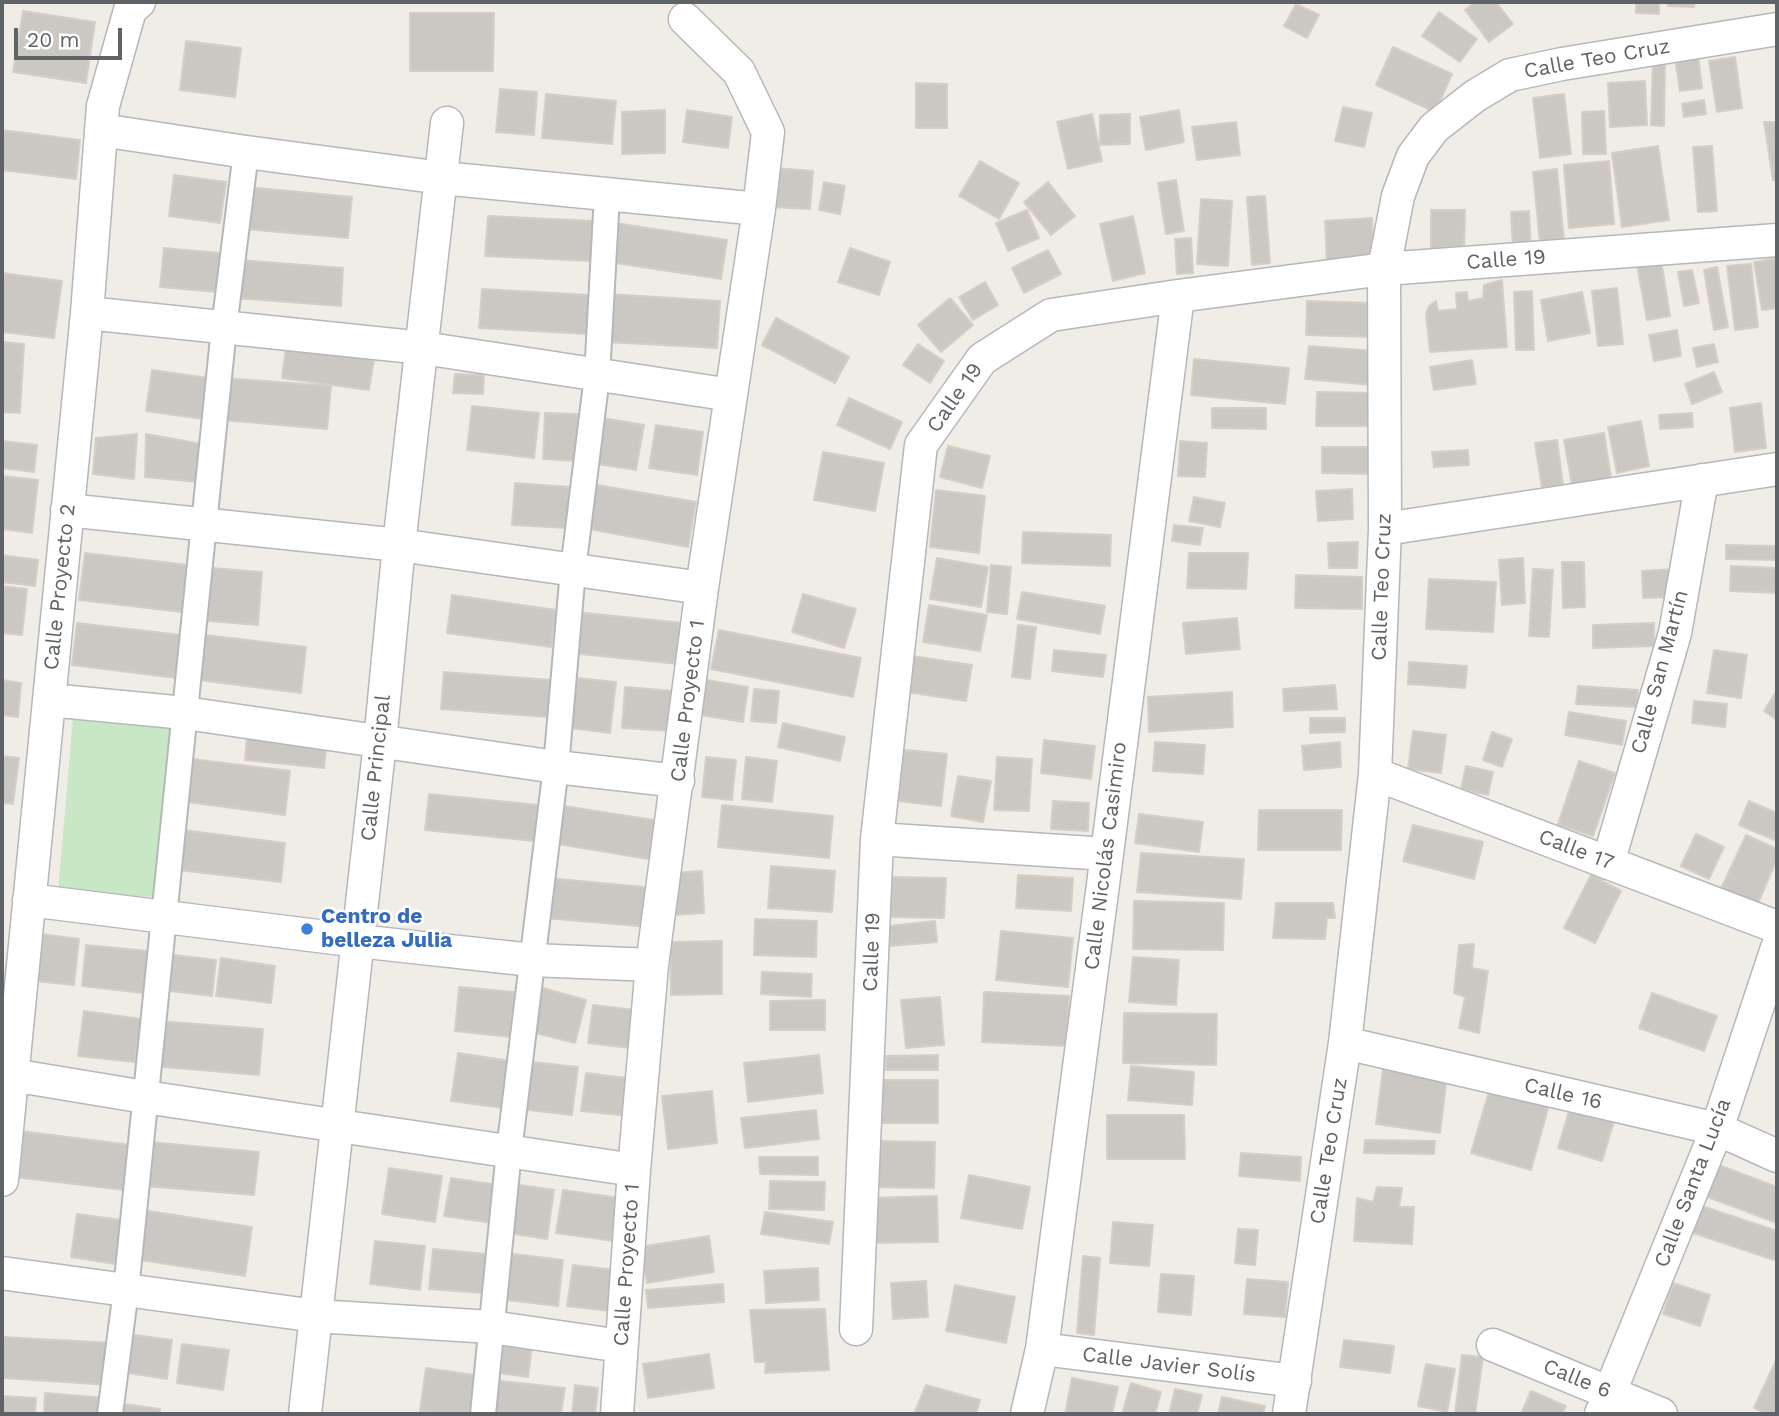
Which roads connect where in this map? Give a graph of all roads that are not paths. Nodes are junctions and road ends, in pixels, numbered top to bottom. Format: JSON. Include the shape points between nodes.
{"nodes":[{"id":1,"x":139,"y":2,"type":"edge"},
{"id":2,"x":685,"y":19,"type":"dead end"},
{"id":3,"x":1777,"y":29,"type":"edge"},
{"id":4,"x":447,"y":123,"type":"dead end"},
{"id":5,"x":101,"y":130,"type":"junction"},
{"id":6,"x":246,"y":152,"type":"junction"},
{"id":7,"x":442,"y":178,"type":"junction"},
{"id":8,"x":607,"y":194,"type":"junction"},
{"id":9,"x":759,"y":209,"type":"junction"},
{"id":10,"x":1777,"y":240,"type":"edge"},
{"id":11,"x":1384,"y":270,"type":"junction"},
{"id":12,"x":1178,"y":296,"type":"junction"},
{"id":13,"x":86,"y":313,"type":"junction"},
{"id":14,"x":224,"y":328,"type":"junction"},
{"id":15,"x":423,"y":348,"type":"junction"},
{"id":16,"x":597,"y":376,"type":"junction"},
{"id":17,"x":731,"y":395,"type":"junction"},
{"id":18,"x":1777,"y":468,"type":"edge"},
{"id":19,"x":1702,"y":480,"type":"junction"},
{"id":20,"x":67,"y":510,"type":"junction"},
{"id":21,"x":204,"y":524,"type":"junction"},
{"id":22,"x":1385,"y":530,"type":"junction"},
{"id":23,"x":399,"y":545,"type":"junction"},
{"id":24,"x":573,"y":570,"type":"junction"},
{"id":25,"x":702,"y":588,"type":"junction"},
{"id":26,"x":49,"y":700,"type":"junction"},
{"id":27,"x":185,"y":713,"type":"junction"},
{"id":28,"x":380,"y":742,"type":"junction"},
{"id":29,"x":556,"y":767,"type":"junction"},
{"id":30,"x":1375,"y":774,"type":"junction"},
{"id":31,"x":678,"y":781,"type":"junction"},
{"id":32,"x":877,"y":839,"type":"junction"},
{"id":33,"x":1107,"y":854,"type":"junction"},
{"id":34,"x":1608,"y":863,"type":"junction"},
{"id":35,"x":29,"y":900,"type":"junction"},
{"id":36,"x":164,"y":918,"type":"junction"},
{"id":37,"x":1777,"y":927,"type":"edge"},
{"id":38,"x":358,"y":941,"type":"junction"},
{"id":39,"x":1777,"y":948,"type":"edge"},
{"id":40,"x":532,"y":960,"type":"junction"},
{"id":41,"x":652,"y":965,"type":"junction"},
{"id":42,"x":1345,"y":1043,"type":"junction"},
{"id":43,"x":12,"y":1075,"type":"junction"},
{"id":44,"x":145,"y":1097,"type":"junction"},
{"id":45,"x":337,"y":1125,"type":"junction"},
{"id":46,"x":1717,"y":1129,"type":"junction"},
{"id":47,"x":509,"y":1151,"type":"junction"},
{"id":48,"x":1777,"y":1156,"type":"edge"},
{"id":49,"x":634,"y":1171,"type":"junction"},
{"id":50,"x":2,"y":1180,"type":"edge"},
{"id":51,"x":2,"y":1273,"type":"edge"},
{"id":52,"x":126,"y":1290,"type":"junction"},
{"id":53,"x":316,"y":1316,"type":"junction"},
{"id":54,"x":491,"y":1327,"type":"junction"},
{"id":55,"x":856,"y":1329,"type":"dead end"},
{"id":56,"x":1493,"y":1345,"type":"dead end"},
{"id":57,"x":621,"y":1346,"type":"junction"},
{"id":58,"x":1042,"y":1349,"type":"junction"},
{"id":59,"x":1295,"y":1381,"type":"junction"},
{"id":60,"x":1606,"y":1403,"type":"edge"},
{"id":61,"x":110,"y":1414,"type":"edge"},
{"id":62,"x":305,"y":1414,"type":"edge"},
{"id":63,"x":483,"y":1414,"type":"edge"},
{"id":64,"x":617,"y":1414,"type":"edge"},
{"id":65,"x":1027,"y":1414,"type":"edge"},
{"id":66,"x":1289,"y":1414,"type":"edge"},
{"id":67,"x":1661,"y":1414,"type":"edge"}],
"edges":[{"from":1,"to":5,"type":"street","name":"Calle Proyecto 2","via":[[130,10],[103,106]]},
{"from":2,"to":9,"type":"street","name":"Calle Proyecto 1","via":[[739,72],[768,132]]},
{"from":3,"to":11,"type":"street","name":"Calle Teo Cruz","via":[[1510,75],[1475,96],[1434,128],[1413,156],[1398,197]]},
{"from":4,"to":7,"type":"street","name":"Calle Principal"},
{"from":5,"to":6,"type":"street"},
{"from":5,"to":13,"type":"street","name":"Calle Proyecto 2"},
{"from":6,"to":7,"type":"street"},
{"from":6,"to":14,"type":"street"},
{"from":7,"to":8,"type":"street"},
{"from":7,"to":15,"type":"street","name":"Calle Principal"},
{"from":8,"to":9,"type":"street"},
{"from":8,"to":16,"type":"street"},
{"from":9,"to":17,"type":"street","name":"Calle Proyecto 1"},
{"from":10,"to":11,"type":"street","name":"Calle 19"},
{"from":11,"to":12,"type":"street","name":"Calle 19"},
{"from":11,"to":22,"type":"street","name":"Calle Teo Cruz"},
{"from":12,"to":32,"type":"street","name":"Calle 19","via":[[1051,315],[982,359],[921,445]]},
{"from":12,"to":33,"type":"street","name":"Calle Nicolás Casimiro"},
{"from":13,"to":14,"type":"street"},
{"from":13,"to":20,"type":"street","name":"Calle Proyecto 2"},
{"from":14,"to":15,"type":"street"},
{"from":14,"to":21,"type":"street"},
{"from":15,"to":16,"type":"street"},
{"from":15,"to":23,"type":"street","name":"Calle Principal"},
{"from":16,"to":17,"type":"street"},
{"from":16,"to":24,"type":"street"},
{"from":17,"to":25,"type":"street","name":"Calle Proyecto 1"},
{"from":18,"to":19,"type":"street"},
{"from":19,"to":22,"type":"street"},
{"from":19,"to":34,"type":"street","name":"Calle San Martín","via":[[1675,633]]},
{"from":20,"to":21,"type":"street"},
{"from":20,"to":26,"type":"street","name":"Calle Proyecto 2"},
{"from":21,"to":23,"type":"street"},
{"from":21,"to":27,"type":"street"},
{"from":22,"to":30,"type":"street","name":"Calle Teo Cruz"},
{"from":23,"to":24,"type":"street"},
{"from":23,"to":28,"type":"street","name":"Calle Principal"},
{"from":24,"to":25,"type":"street"},
{"from":24,"to":29,"type":"street"},
{"from":25,"to":31,"type":"street","name":"Calle Proyecto 1"},
{"from":26,"to":27,"type":"street"},
{"from":26,"to":35,"type":"street","name":"Calle Proyecto 2"},
{"from":27,"to":28,"type":"street"},
{"from":27,"to":36,"type":"street"},
{"from":28,"to":29,"type":"street"},
{"from":28,"to":38,"type":"street","name":"Calle Principal"},
{"from":29,"to":31,"type":"street"},
{"from":29,"to":40,"type":"street"},
{"from":30,"to":34,"type":"street","name":"Calle 17"},
{"from":30,"to":42,"type":"street","name":"Calle Teo Cruz"},
{"from":31,"to":41,"type":"street","name":"Calle Proyecto 1"},
{"from":32,"to":33,"type":"street"},
{"from":32,"to":55,"type":"street","name":"Calle 19"},
{"from":33,"to":58,"type":"street","name":"Calle Nicolás Casimiro"},
{"from":34,"to":37,"type":"street","name":"Calle 17"},
{"from":35,"to":36,"type":"street"},
{"from":35,"to":43,"type":"street","name":"Calle Proyecto 2"},
{"from":36,"to":38,"type":"street"},
{"from":36,"to":44,"type":"street"},
{"from":38,"to":40,"type":"street"},
{"from":38,"to":45,"type":"street","name":"Calle Principal"},
{"from":39,"to":46,"type":"street","name":"Calle Santa Lucía"},
{"from":40,"to":41,"type":"street"},
{"from":40,"to":47,"type":"street"},
{"from":41,"to":49,"type":"street","name":"Calle Proyecto 1"},
{"from":42,"to":46,"type":"street","name":"Calle 16"},
{"from":42,"to":59,"type":"street","name":"Calle Teo Cruz"},
{"from":43,"to":44,"type":"street"},
{"from":43,"to":50,"type":"street","name":"Calle Proyecto 2"},
{"from":44,"to":45,"type":"street"},
{"from":44,"to":52,"type":"street"},
{"from":45,"to":47,"type":"street"},
{"from":45,"to":53,"type":"street","name":"Calle Principal"},
{"from":46,"to":48,"type":"street","name":"Calle 16"},
{"from":46,"to":60,"type":"street","name":"Calle Santa Lucía"},
{"from":47,"to":49,"type":"street"},
{"from":47,"to":54,"type":"street"},
{"from":49,"to":57,"type":"street","name":"Calle Proyecto 1"},
{"from":51,"to":52,"type":"street"},
{"from":52,"to":53,"type":"street"},
{"from":52,"to":61,"type":"street"},
{"from":53,"to":54,"type":"street"},
{"from":53,"to":62,"type":"street","name":"Calle Principal"},
{"from":54,"to":57,"type":"street"},
{"from":54,"to":63,"type":"street"},
{"from":56,"to":60,"type":"street","name":"Calle 6"},
{"from":57,"to":64,"type":"street","name":"Calle Proyecto 1"},
{"from":58,"to":59,"type":"street","name":"Calle Javier Solís"},
{"from":58,"to":65,"type":"street","name":"Calle Nicolás Casimiro"},
{"from":59,"to":66,"type":"street","name":"Calle Teo Cruz"},
{"from":60,"to":67,"type":"street","name":"Calle 6"}]}
